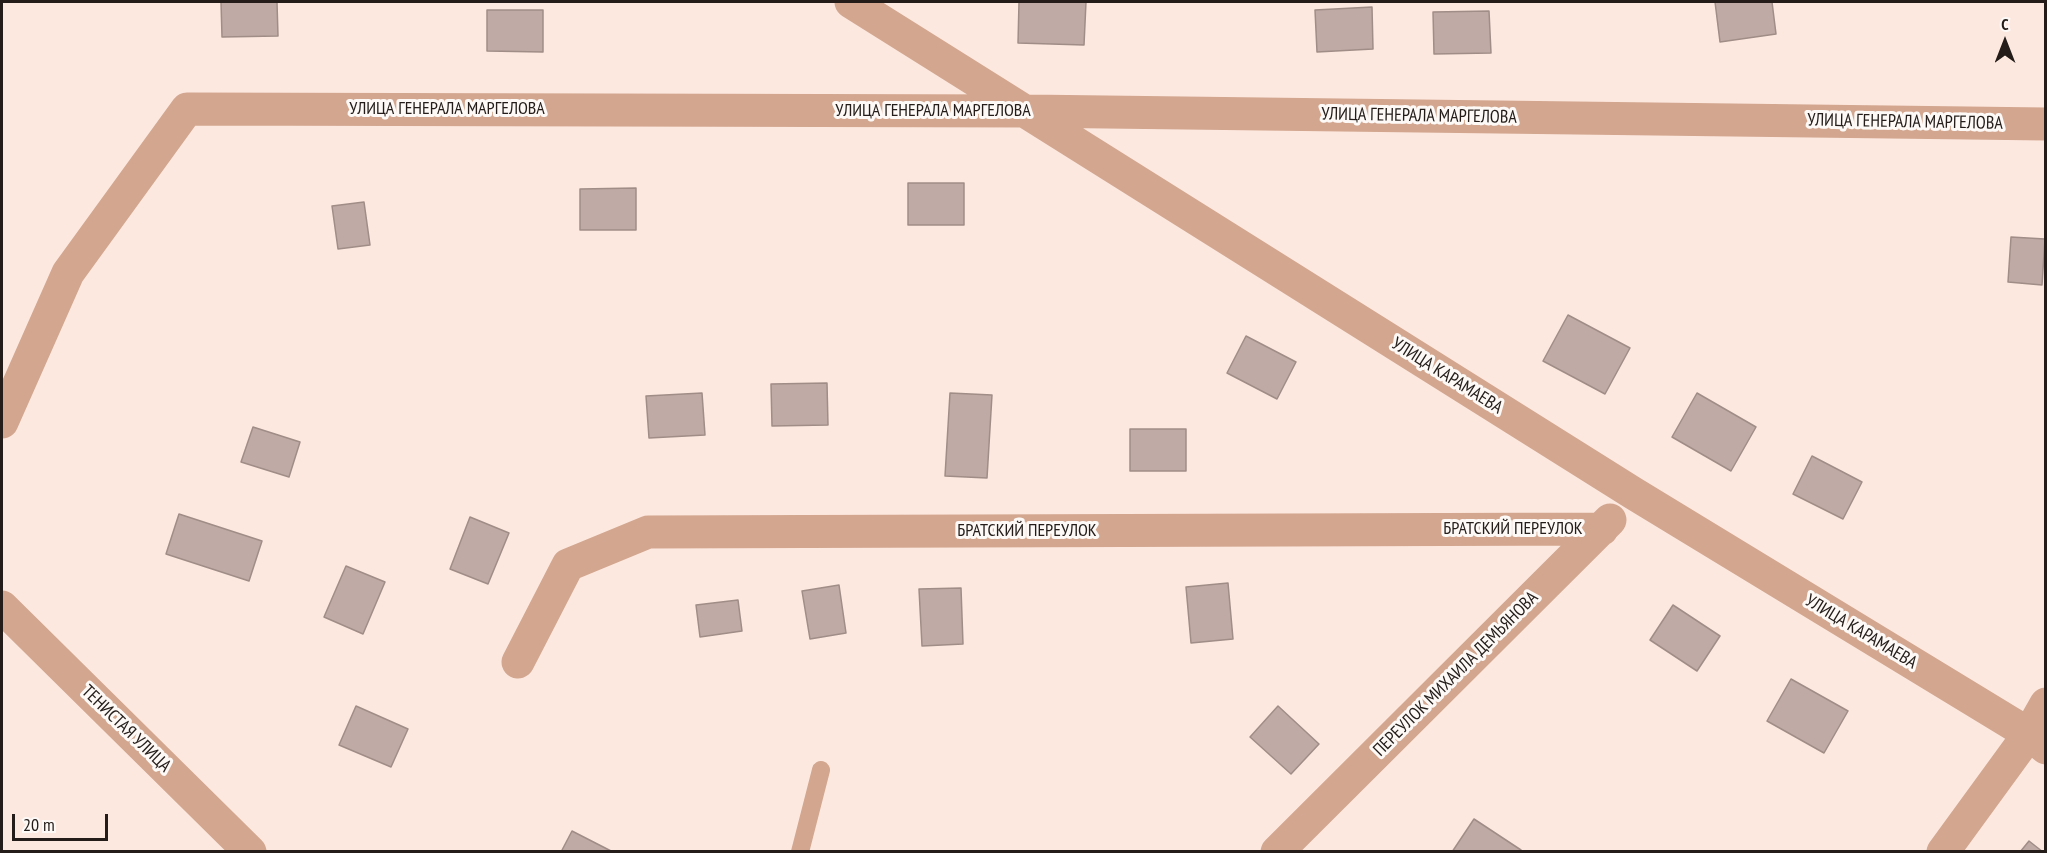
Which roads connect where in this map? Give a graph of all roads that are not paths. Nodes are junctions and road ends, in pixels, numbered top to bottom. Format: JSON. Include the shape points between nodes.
{"nodes":[{"id":1,"x":851,"y":2,"type":"edge"},
{"id":2,"x":1028,"y":111,"type":"junction"},
{"id":3,"x":2046,"y":124,"type":"edge"},
{"id":4,"x":2,"y":422,"type":"edge"},
{"id":5,"x":1633,"y":494,"type":"junction"},
{"id":6,"x":1602,"y":529,"type":"junction"},
{"id":7,"x":2,"y":607,"type":"edge"},
{"id":8,"x":518,"y":662,"type":"dead end"},
{"id":9,"x":2046,"y":704,"type":"edge"},
{"id":10,"x":2037,"y":741,"type":"edge"},
{"id":11,"x":821,"y":770,"type":"dead end"},
{"id":12,"x":250,"y":852,"type":"edge"},
{"id":13,"x":800,"y":852,"type":"edge"},
{"id":14,"x":1277,"y":852,"type":"edge"},
{"id":15,"x":1943,"y":852,"type":"edge"}],
"edges":[{"from":1,"to":2,"type":"street","name":"УЛИЦА КАРАМАЕВА"},
{"from":2,"to":3,"type":"street","name":"УЛИЦА ГЕНЕРАЛА МАРГЕЛОВА"},
{"from":2,"to":4,"type":"street","name":"УЛИЦА ГЕНЕРАЛА МАРГЕЛОВА","via":[[187,109],[68,273]]},
{"from":2,"to":5,"type":"street","name":"УЛИЦА КАРАМАЕВА"},
{"from":5,"to":6,"type":"street","name":"ПЕРЕУЛОК МИХАИЛА ДЕМЬЯНОВА"},
{"from":5,"to":10,"type":"street","name":"УЛИЦА КАРАМАЕВА"},
{"from":6,"to":8,"type":"street","name":"БРАТСКИЙ ПЕРЕУЛОК","via":[[648,532],[568,565]]},
{"from":6,"to":14,"type":"street","name":"ПЕРЕУЛОК МИХАИЛА ДЕМЬЯНОВА"},
{"from":7,"to":12,"type":"street","name":"ТЕНИСТАЯ УЛИЦА"},
{"from":9,"to":10,"type":"street"},
{"from":10,"to":15,"type":"street"},
{"from":11,"to":13,"type":"lane"}]}
